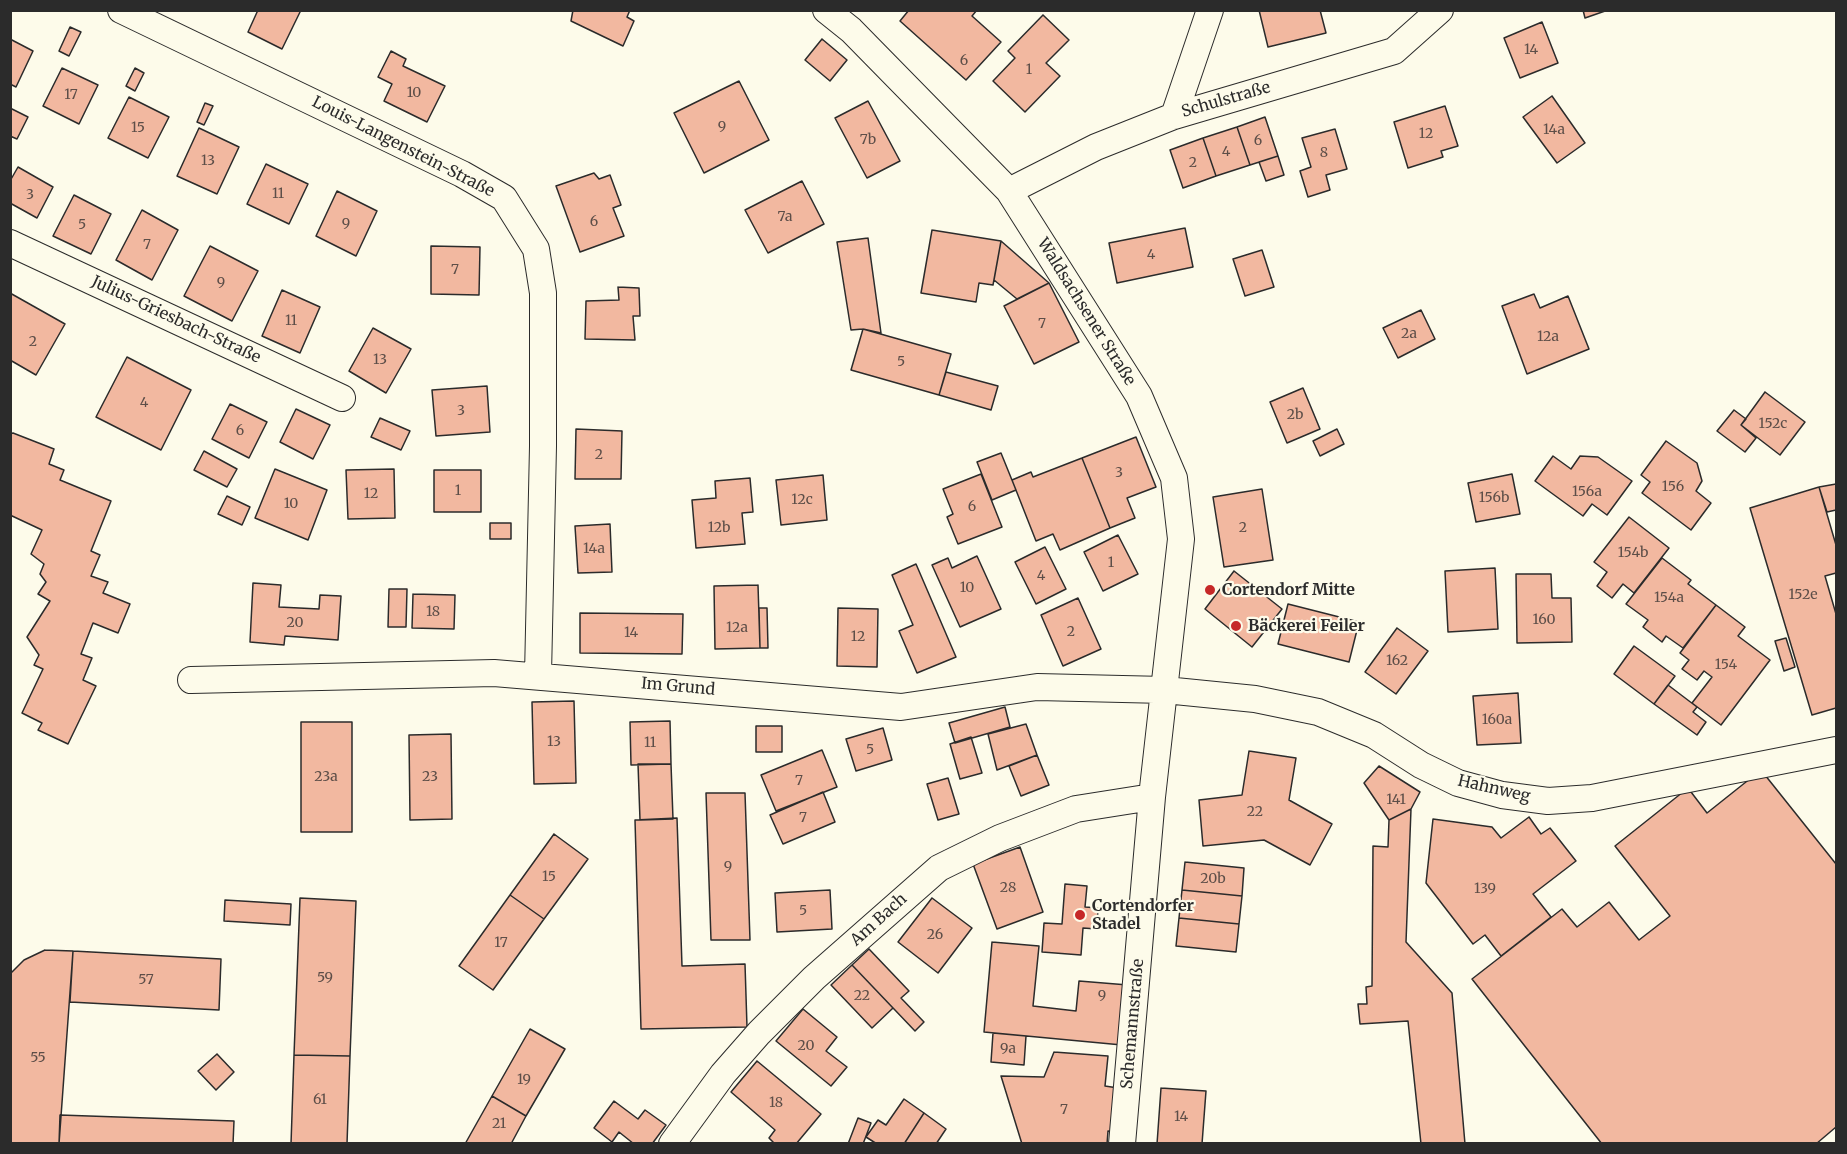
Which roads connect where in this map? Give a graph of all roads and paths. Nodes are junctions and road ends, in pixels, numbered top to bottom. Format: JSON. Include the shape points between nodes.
{"nodes":[{"id":1,"x":121,"y":10,"type":"edge"},
{"id":2,"x":826,"y":10,"type":"edge"},
{"id":3,"x":1210,"y":10,"type":"edge"},
{"id":4,"x":1440,"y":10,"type":"edge"},
{"id":5,"x":1174,"y":116,"type":"junction"},
{"id":6,"x":1009,"y":191,"type":"junction"},
{"id":7,"x":10,"y":243,"type":"edge"},
{"id":8,"x":342,"y":398,"type":"dead end"},
{"id":9,"x":538,"y":675,"type":"junction"},
{"id":10,"x":190,"y":680,"type":"dead end"},
{"id":11,"x":1165,"y":690,"type":"junction"},
{"id":12,"x":1836,"y":750,"type":"edge"},
{"id":13,"x":1152,"y":797,"type":"junction"},
{"id":14,"x":672,"y":1143,"type":"edge"},
{"id":15,"x":1122,"y":1143,"type":"edge"}],
"edges":[{"from":1,"to":9,"type":"street","name":"Louis-Langenstein-Straße","via":[[462,174],[504,198],[536,249],[543,293]]},
{"from":2,"to":6,"type":"street","name":"Waldsachsener Straße","via":[[851,30]]},
{"from":3,"to":5,"type":"street"},
{"from":4,"to":5,"type":"street","name":"Schulstraße","via":[[1394,51]]},
{"from":5,"to":6,"type":"street","name":"Schulstraße","via":[[1095,147]]},
{"from":6,"to":11,"type":"street","name":"Waldsachsener Straße","via":[[1139,396],[1174,478],[1180,539]]},
{"from":7,"to":8,"type":"street","name":"Julius-Griesbach-Straße"},
{"from":9,"to":10,"type":"street","name":"Im Grund"},
{"from":9,"to":11,"type":"street","name":"Im Grund","via":[[901,707],[1036,687]]},
{"from":11,"to":12,"type":"street","name":"Hahnweg","via":[[1255,699],[1318,712],[1374,735],[1458,783],[1502,795],[1548,801],[1592,798]]},
{"from":11,"to":13,"type":"street","name":"Schemannstraße"},
{"from":13,"to":14,"type":"street","name":"Am Bach","via":[[1076,809],[1000,838],[939,868],[814,978],[759,1033]]},
{"from":13,"to":15,"type":"street","name":"Schemannstraße"}]}
